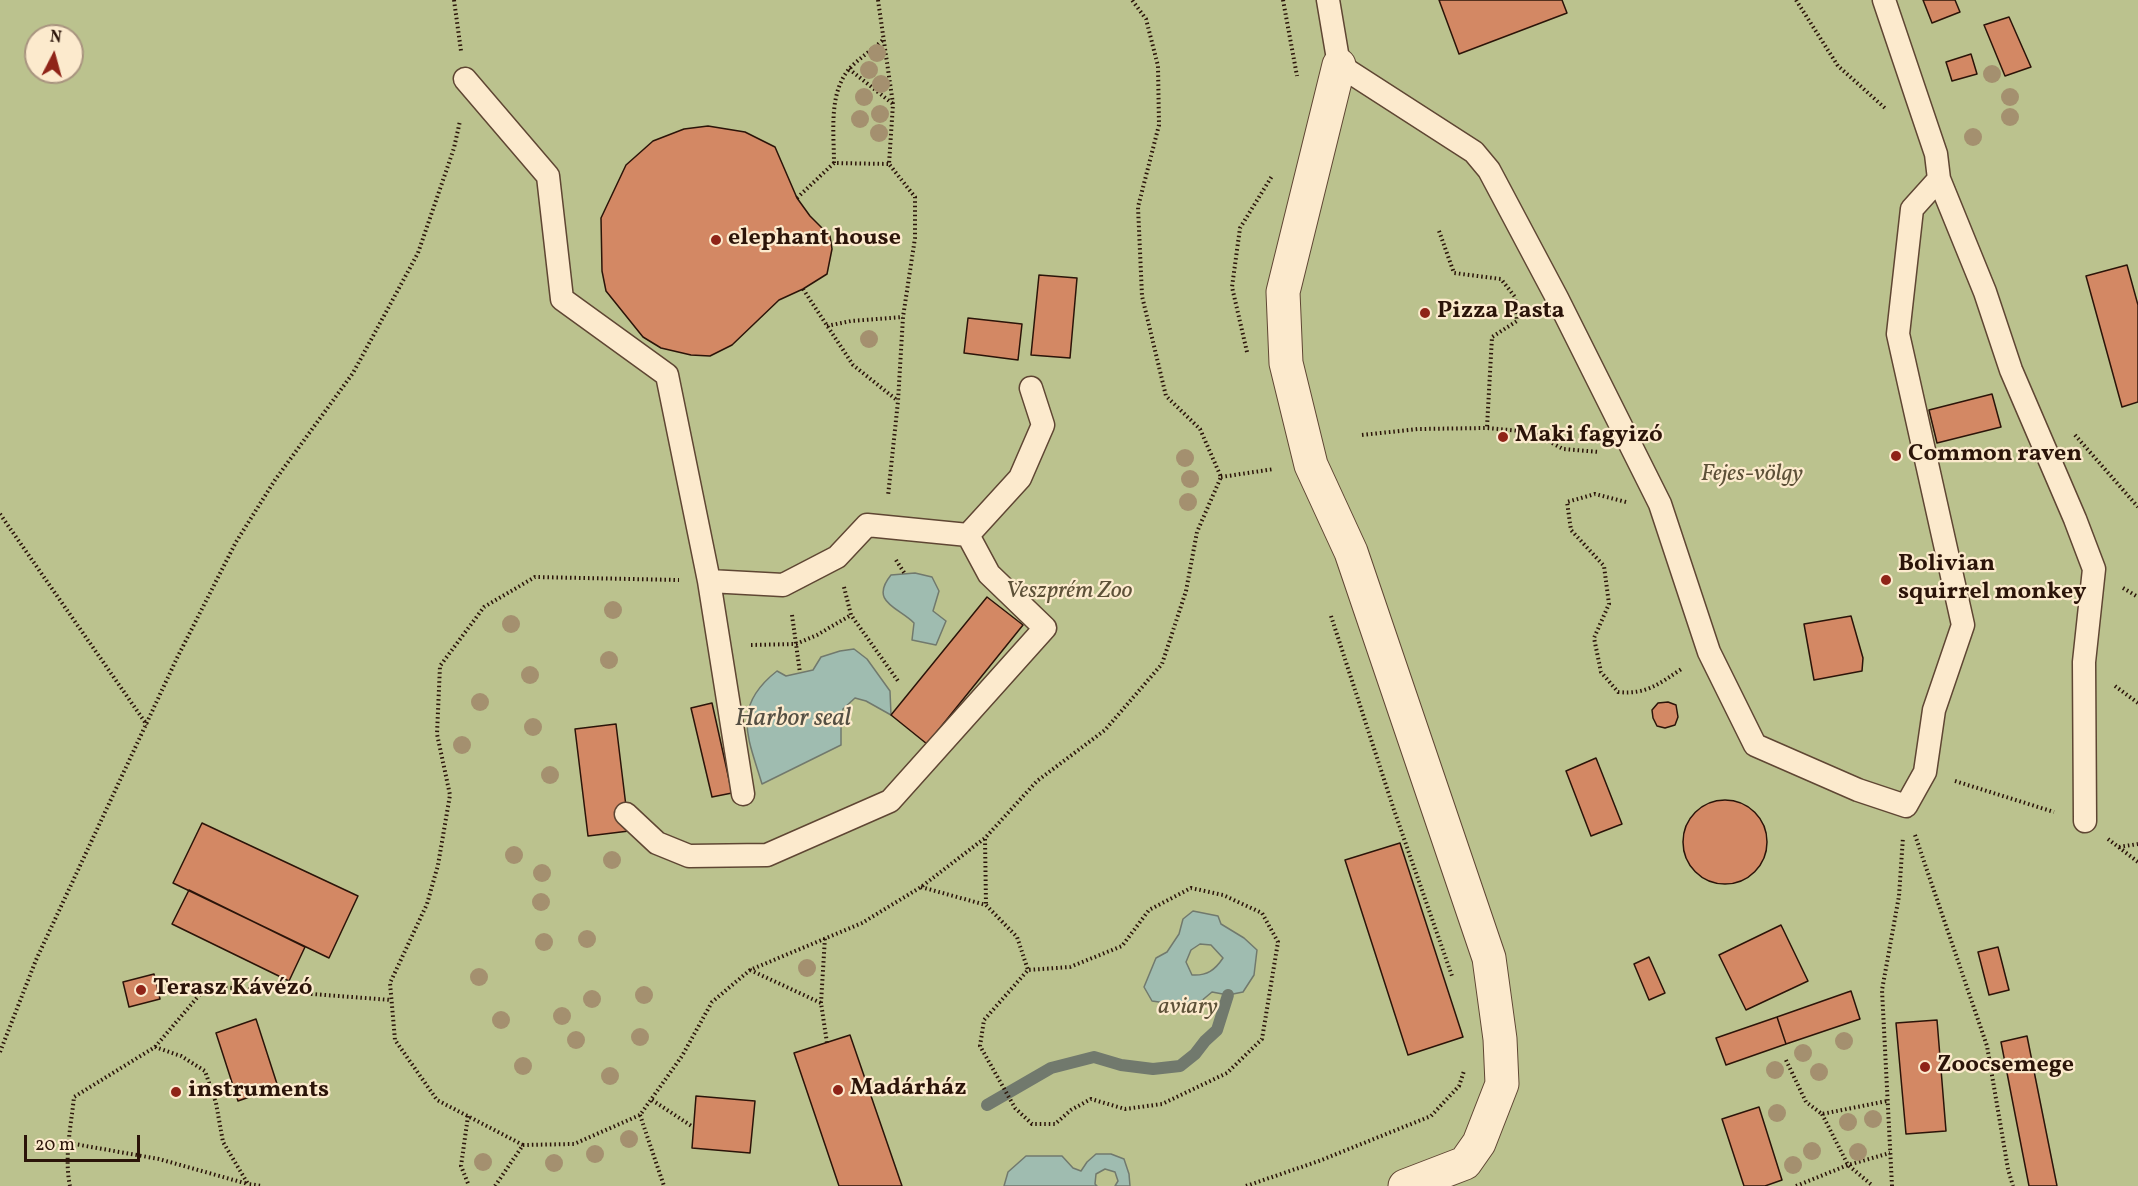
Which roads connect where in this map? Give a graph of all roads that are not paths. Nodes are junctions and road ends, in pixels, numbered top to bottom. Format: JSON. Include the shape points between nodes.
{"nodes":[{"id":1,"x":1328,"y":0,"type":"edge"},
{"id":2,"x":1884,"y":0,"type":"edge"},
{"id":3,"x":1339,"y":65,"type":"junction"},
{"id":4,"x":465,"y":79,"type":"road end"},
{"id":5,"x":1939,"y":179,"type":"junction"},
{"id":6,"x":1030,"y":388,"type":"dead end"},
{"id":7,"x":968,"y":535,"type":"junction"},
{"id":8,"x":710,"y":581,"type":"junction"},
{"id":9,"x":742,"y":794,"type":"dead end"},
{"id":10,"x":626,"y":814,"type":"dead end"},
{"id":11,"x":2085,"y":821,"type":"road end"},
{"id":12,"x":1405,"y":1186,"type":"edge"}],
"edges":[{"from":1,"to":3,"type":"lane"},
{"from":2,"to":5,"type":"lane","via":[[1936,154]]},
{"from":3,"to":5,"type":"lane","via":[[1474,152],[1489,170],[1660,504],[1709,652],[1755,745],[1858,790],[1906,806],[1925,772],[1934,710],[1963,625],[1898,334],[1912,209]]},
{"from":3,"to":12,"type":"street","via":[[1284,291],[1286,363],[1311,465],[1351,552],[1489,958],[1500,1039],[1502,1084],[1479,1143],[1465,1163]]},
{"from":4,"to":8,"type":"lane","via":[[548,176],[562,299],[667,375]]},
{"from":5,"to":11,"type":"lane","via":[[2094,569],[2084,662]]},
{"from":6,"to":7,"type":"lane","via":[[1043,425],[1020,478]]},
{"from":7,"to":8,"type":"lane","via":[[867,525],[837,557],[783,585]]},
{"from":7,"to":10,"type":"lane","via":[[988,574],[1045,628],[890,801],[767,855],[689,856],[657,843]]},
{"from":8,"to":9,"type":"lane"}]}
